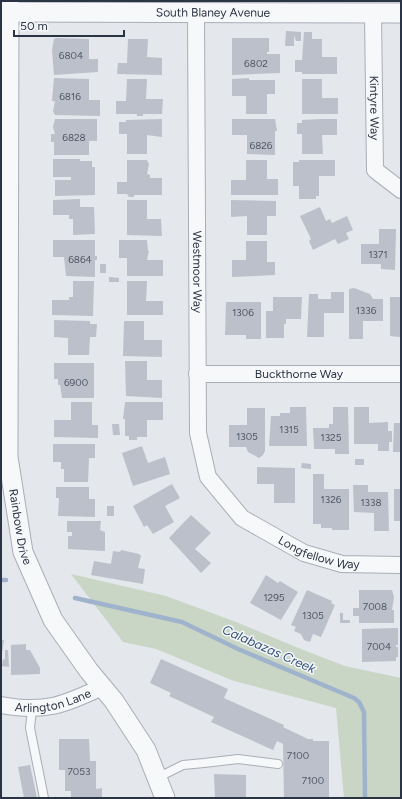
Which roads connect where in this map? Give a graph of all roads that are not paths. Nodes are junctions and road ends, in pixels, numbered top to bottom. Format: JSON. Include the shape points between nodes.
{"nodes":[{"id":1,"x":6,"y":8,"type":"edge"},
{"id":2,"x":196,"y":13,"type":"junction"},
{"id":3,"x":373,"y":14,"type":"junction"},
{"id":4,"x":401,"y":14,"type":"edge"},
{"id":5,"x":401,"y":190,"type":"edge"},
{"id":6,"x":197,"y":374,"type":"junction"},
{"id":7,"x":401,"y":374,"type":"edge"},
{"id":8,"x":242,"y":518,"type":"joint"},
{"id":9,"x":401,"y":565,"type":"edge"},
{"id":10,"x":102,"y":687,"type":"junction"},
{"id":11,"x":1,"y":705,"type":"edge"},
{"id":12,"x":32,"y":709,"type":"junction"},
{"id":13,"x":278,"y":764,"type":"dead end"},
{"id":14,"x":158,"y":778,"type":"junction"},
{"id":15,"x":44,"y":798,"type":"edge"},
{"id":16,"x":165,"y":798,"type":"edge"}],
"edges":[{"from":1,"to":2,"type":"street","name":"South Blaney Avenue"},
{"from":1,"to":10,"type":"street","name":"Rainbow Drive","via":[[8,457],[23,552],[53,620]]},
{"from":2,"to":3,"type":"street","name":"South Blaney Avenue"},
{"from":2,"to":6,"type":"street","name":"Westmoor Way"},
{"from":3,"to":4,"type":"street","name":"South Blaney Avenue"},
{"from":3,"to":5,"type":"street","name":"Kintyre Way","via":[[375,170]]},
{"from":6,"to":7,"type":"street","name":"Buckthorne Way"},
{"from":6,"to":8,"type":"street","name":"Westmoor Way","via":[[198,433],[208,477]]},
{"from":8,"to":9,"type":"street","name":"Longfellow Way","via":[[304,552],[342,564]]},
{"from":10,"to":12,"type":"street","name":"Arlington Lane","via":[[69,703]]},
{"from":10,"to":14,"type":"street","name":"Rainbow Drive","via":[[146,750]]},
{"from":11,"to":12,"type":"street","name":"Arlington Lane"},
{"from":12,"to":15,"type":"lane","via":[[30,728]]},
{"from":13,"to":14,"type":"lane","via":[[238,759],[183,766]]},
{"from":14,"to":16,"type":"street","name":"Rainbow Drive"}]}
